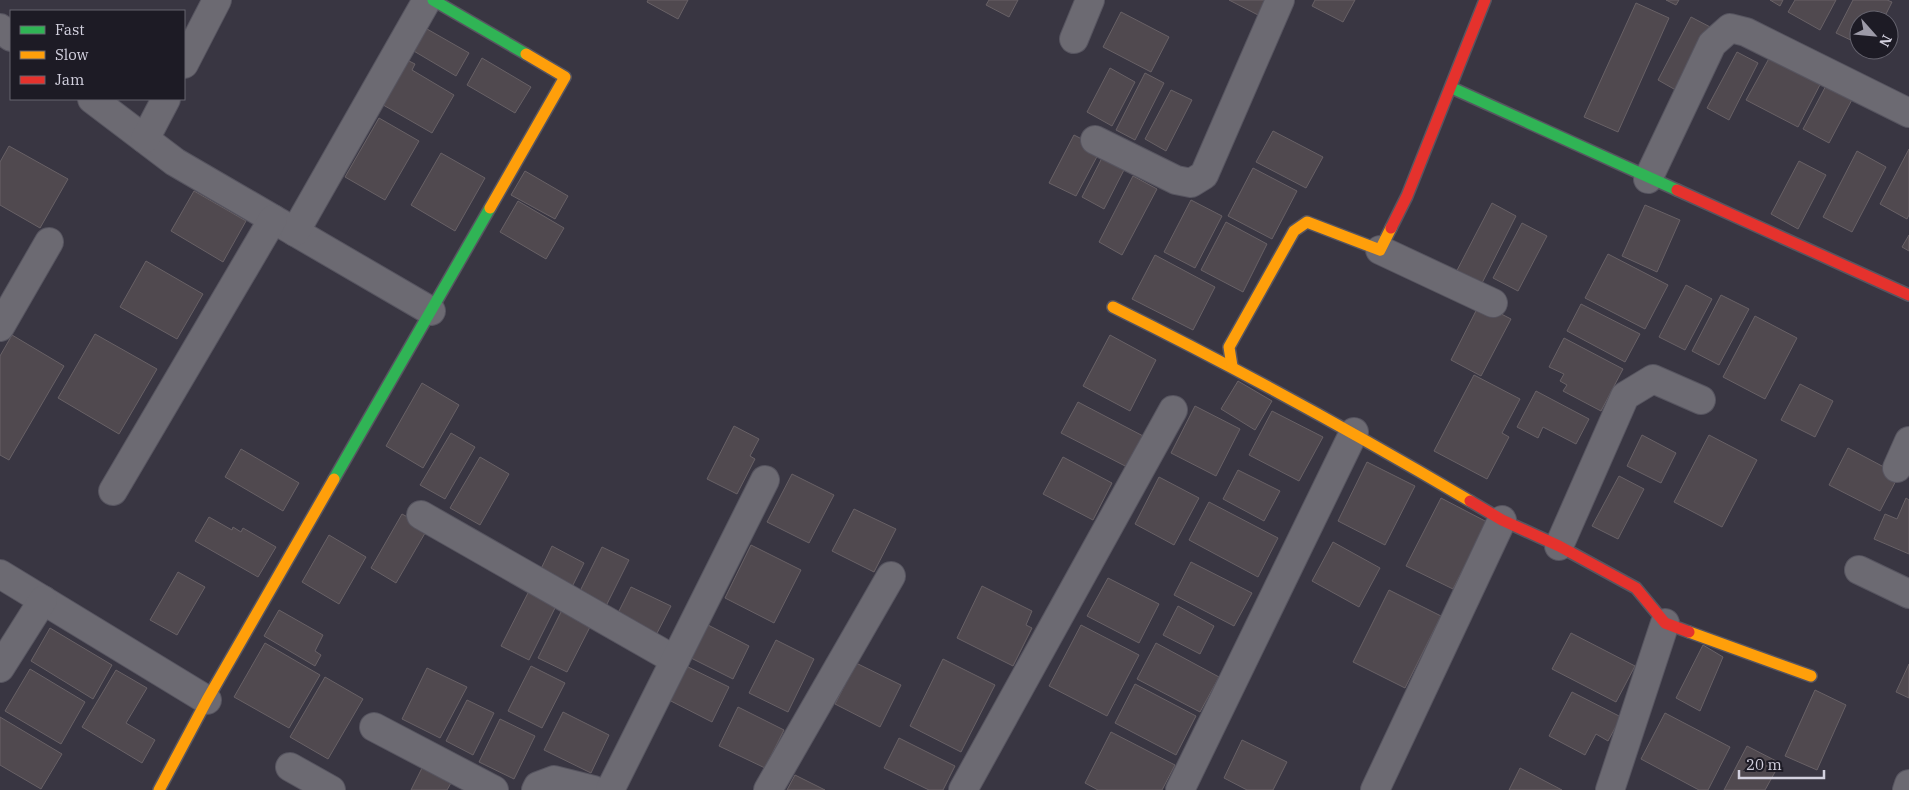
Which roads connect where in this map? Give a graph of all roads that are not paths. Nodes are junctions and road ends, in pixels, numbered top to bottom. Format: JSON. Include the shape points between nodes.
{"nodes":[{"id":1,"x":217,"y":0,"type":"edge"},
{"id":2,"x":427,"y":0,"type":"edge"},
{"id":3,"x":433,"y":0,"type":"edge"},
{"id":4,"x":1090,"y":0,"type":"edge"},
{"id":5,"x":1280,"y":0,"type":"edge"},
{"id":6,"x":1485,"y":0,"type":"edge"},
{"id":7,"x":0,"y":28,"type":"edge"},
{"id":8,"x":10,"y":36,"type":"edge"},
{"id":9,"x":1074,"y":39,"type":"dead end"},
{"id":10,"x":185,"y":62,"type":"edge"},
{"id":11,"x":1452,"y":88,"type":"junction"},
{"id":12,"x":93,"y":100,"type":"edge"},
{"id":13,"x":165,"y":100,"type":"edge"},
{"id":14,"x":1909,"y":113,"type":"edge"},
{"id":15,"x":145,"y":139,"type":"junction"},
{"id":16,"x":1095,"y":140,"type":"dead end"},
{"id":17,"x":1648,"y":179,"type":"junction"},
{"id":18,"x":284,"y":226,"type":"junction"},
{"id":19,"x":48,"y":242,"type":"dead end"},
{"id":20,"x":1380,"y":250,"type":"junction"},
{"id":21,"x":1909,"y":295,"type":"edge"},
{"id":22,"x":1493,"y":303,"type":"dead end"},
{"id":23,"x":1113,"y":307,"type":"dead end"},
{"id":24,"x":431,"y":311,"type":"junction"},
{"id":25,"x":0,"y":326,"type":"edge"},
{"id":26,"x":1232,"y":366,"type":"junction"},
{"id":27,"x":1701,"y":400,"type":"dead end"},
{"id":28,"x":1173,"y":410,"type":"dead end"},
{"id":29,"x":1354,"y":432,"type":"junction"},
{"id":30,"x":1909,"y":441,"type":"edge"},
{"id":31,"x":1897,"y":468,"type":"dead end"},
{"id":32,"x":765,"y":480,"type":"dead end"},
{"id":33,"x":113,"y":490,"type":"dead end"},
{"id":34,"x":421,"y":515,"type":"dead end"},
{"id":35,"x":1502,"y":520,"type":"junction"},
{"id":36,"x":1559,"y":546,"type":"junction"},
{"id":37,"x":1859,"y":570,"type":"dead end"},
{"id":38,"x":0,"y":574,"type":"edge"},
{"id":39,"x":891,"y":576,"type":"dead end"},
{"id":40,"x":1909,"y":594,"type":"edge"},
{"id":41,"x":43,"y":600,"type":"junction"},
{"id":42,"x":1665,"y":623,"type":"junction"},
{"id":43,"x":675,"y":660,"type":"junction"},
{"id":44,"x":0,"y":668,"type":"edge"},
{"id":45,"x":1811,"y":676,"type":"dead end"},
{"id":46,"x":207,"y":700,"type":"junction"},
{"id":47,"x":374,"y":727,"type":"dead end"},
{"id":48,"x":290,"y":767,"type":"dead end"},
{"id":49,"x":1909,"y":784,"type":"edge"},
{"id":50,"x":159,"y":790,"type":"edge"},
{"id":51,"x":331,"y":790,"type":"edge"},
{"id":52,"x":494,"y":790,"type":"edge"},
{"id":53,"x":536,"y":790,"type":"edge"},
{"id":54,"x":594,"y":790,"type":"edge"},
{"id":55,"x":610,"y":790,"type":"edge"},
{"id":56,"x":768,"y":790,"type":"edge"},
{"id":57,"x":963,"y":790,"type":"edge"},
{"id":58,"x":1180,"y":790,"type":"edge"},
{"id":59,"x":1375,"y":790,"type":"edge"},
{"id":60,"x":1610,"y":790,"type":"edge"},
{"id":61,"x":1907,"y":790,"type":"edge"}],
"edges":[{"from":1,"to":10,"type":"street"},
{"from":2,"to":18,"type":"street"},
{"from":3,"to":24,"type":"street","via":[[565,78]]},
{"from":4,"to":9,"type":"street"},
{"from":5,"to":16,"type":"street","via":[[1204,175],[1191,183],[1176,180]]},
{"from":6,"to":11,"type":"street"},
{"from":7,"to":8,"type":"street"},
{"from":11,"to":17,"type":"street"},
{"from":11,"to":20,"type":"street","via":[[1407,196]]},
{"from":12,"to":15,"type":"street"},
{"from":13,"to":15,"type":"street"},
{"from":14,"to":17,"type":"street","via":[[1746,32],[1730,28],[1712,44]]},
{"from":15,"to":18,"type":"street","via":[[175,162]]},
{"from":17,"to":21,"type":"street"},
{"from":18,"to":24,"type":"street"},
{"from":18,"to":33,"type":"street"},
{"from":19,"to":25,"type":"street"},
{"from":20,"to":22,"type":"street"},
{"from":20,"to":26,"type":"street","via":[[1307,222],[1294,231],[1229,347]]},
{"from":23,"to":26,"type":"street"},
{"from":24,"to":46,"type":"street"},
{"from":26,"to":29,"type":"street"},
{"from":27,"to":36,"type":"street","via":[[1653,380],[1625,396]]},
{"from":28,"to":57,"type":"street"},
{"from":29,"to":35,"type":"street"},
{"from":29,"to":58,"type":"street"},
{"from":30,"to":31,"type":"street"},
{"from":32,"to":43,"type":"street"},
{"from":34,"to":43,"type":"street"},
{"from":35,"to":36,"type":"street"},
{"from":35,"to":59,"type":"street"},
{"from":36,"to":42,"type":"street","via":[[1636,588]]},
{"from":37,"to":40,"type":"street"},
{"from":38,"to":41,"type":"street"},
{"from":39,"to":56,"type":"street"},
{"from":41,"to":44,"type":"street"},
{"from":41,"to":46,"type":"street"},
{"from":42,"to":45,"type":"street"},
{"from":42,"to":60,"type":"street"},
{"from":43,"to":55,"type":"street"},
{"from":46,"to":50,"type":"street"},
{"from":47,"to":52,"type":"street"},
{"from":48,"to":51,"type":"street"},
{"from":49,"to":61,"type":"street"},
{"from":53,"to":54,"type":"street","via":[[538,786],[554,780]]}]}
